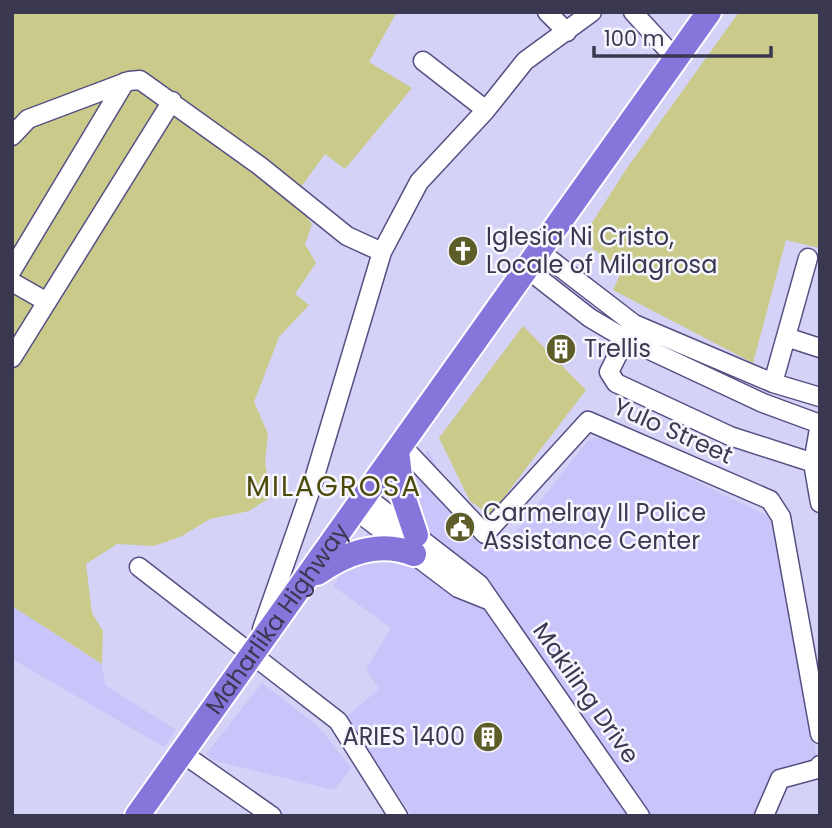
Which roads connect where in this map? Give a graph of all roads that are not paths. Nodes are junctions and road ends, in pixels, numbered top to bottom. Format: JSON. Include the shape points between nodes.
{"nodes":[{"id":1,"x":547,"y":12,"type":"edge"},
{"id":2,"x":592,"y":12,"type":"edge"},
{"id":3,"x":633,"y":12,"type":"edge"},
{"id":4,"x":709,"y":12,"type":"edge"},
{"id":5,"x":567,"y":32,"type":"junction"},
{"id":6,"x":676,"y":59,"type":"junction"},
{"id":7,"x":423,"y":61,"type":"dead end"},
{"id":8,"x":125,"y":82,"type":"junction"},
{"id":9,"x":172,"y":100,"type":"junction"},
{"id":10,"x":486,"y":110,"type":"junction"},
{"id":11,"x":12,"y":136,"type":"edge"},
{"id":12,"x":382,"y":252,"type":"junction"},
{"id":13,"x":808,"y":258,"type":"dead end"},
{"id":14,"x":533,"y":259,"type":"junction"},
{"id":15,"x":12,"y":270,"type":"edge"},
{"id":16,"x":811,"y":279,"type":"edge"},
{"id":17,"x":12,"y":282,"type":"edge"},
{"id":18,"x":47,"y":302,"type":"junction"},
{"id":19,"x":629,"y":331,"type":"junction"},
{"id":20,"x":786,"y":337,"type":"junction"},
{"id":21,"x":820,"y":348,"type":"edge"},
{"id":22,"x":12,"y":358,"type":"edge"},
{"id":23,"x":773,"y":383,"type":"junction"},
{"id":24,"x":820,"y":397,"type":"edge"},
{"id":25,"x":820,"y":424,"type":"edge"},
{"id":26,"x":399,"y":448,"type":"junction"},
{"id":27,"x":816,"y":464,"type":"edge"},
{"id":28,"x":360,"y":503,"type":"junction"},
{"id":29,"x":820,"y":503,"type":"edge"},
{"id":30,"x":415,"y":545,"type":"junction"},
{"id":31,"x":139,"y":567,"type":"dead end"},
{"id":32,"x":304,"y":581,"type":"junction"},
{"id":33,"x":251,"y":655,"type":"junction"},
{"id":34,"x":817,"y":717,"type":"edge"},
{"id":35,"x":820,"y":734,"type":"edge"},
{"id":36,"x":182,"y":753,"type":"junction"},
{"id":37,"x":820,"y":765,"type":"edge"},
{"id":38,"x":137,"y":816,"type":"edge"},
{"id":39,"x":272,"y":816,"type":"edge"},
{"id":40,"x":398,"y":816,"type":"edge"},
{"id":41,"x":640,"y":816,"type":"edge"},
{"id":42,"x":764,"y":816,"type":"edge"}],
"edges":[{"from":1,"to":5,"type":"street"},
{"from":2,"to":5,"type":"street"},
{"from":3,"to":6,"type":"street"},
{"from":4,"to":6,"type":"highway","name":"Maharlika Highway"},
{"from":5,"to":10,"type":"street","via":[[526,61]]},
{"from":6,"to":14,"type":"highway","name":"Maharlika Highway"},
{"from":7,"to":10,"type":"street"},
{"from":8,"to":9,"type":"street","via":[[140,80]]},
{"from":8,"to":11,"type":"street","via":[[28,119]]},
{"from":8,"to":15,"type":"street"},
{"from":9,"to":12,"type":"street","via":[[346,236]]},
{"from":9,"to":18,"type":"street"},
{"from":10,"to":12,"type":"street","via":[[419,182]]},
{"from":12,"to":33,"type":"street","via":[[304,510]]},
{"from":13,"to":16,"type":"street"},
{"from":14,"to":19,"type":"street","via":[[590,318]]},
{"from":14,"to":26,"type":"highway","name":"Maharlika Highway"},
{"from":16,"to":20,"type":"street"},
{"from":17,"to":18,"type":"street"},
{"from":18,"to":22,"type":"street"},
{"from":19,"to":23,"type":"street"},
{"from":19,"to":25,"type":"street","via":[[763,403]]},
{"from":19,"to":27,"type":"street","via":[[609,372],[616,383],[730,436]]},
{"from":20,"to":21,"type":"street"},
{"from":20,"to":23,"type":"street"},
{"from":23,"to":24,"type":"street"},
{"from":25,"to":27,"type":"street"},
{"from":26,"to":28,"type":"highway","name":"Maharlika Highway"},
{"from":26,"to":30,"type":"highway","via":[[402,492]]},
{"from":26,"to":34,"type":"street","name":"Yulo Street","via":[[485,534],[588,421],[770,500],[780,517]]},
{"from":27,"to":29,"type":"street"},
{"from":28,"to":30,"type":"street","name":"Makiling Drive"},
{"from":28,"to":32,"type":"highway","name":"Maharlika Highway"},
{"from":30,"to":32,"type":"highway","via":[[341,556]]},
{"from":30,"to":41,"type":"street","name":"Makiling Drive","via":[[458,588],[488,600]]},
{"from":31,"to":33,"type":"street"},
{"from":32,"to":33,"type":"highway","name":"Maharlika Highway"},
{"from":33,"to":36,"type":"highway","name":"Maharlika Highway"},
{"from":33,"to":40,"type":"street","via":[[338,721]]},
{"from":34,"to":35,"type":"street","name":"Yulo Street"},
{"from":36,"to":38,"type":"highway","name":"Maharlika Highway"},
{"from":36,"to":39,"type":"street"},
{"from":37,"to":42,"type":"street","via":[[780,779]]}]}
